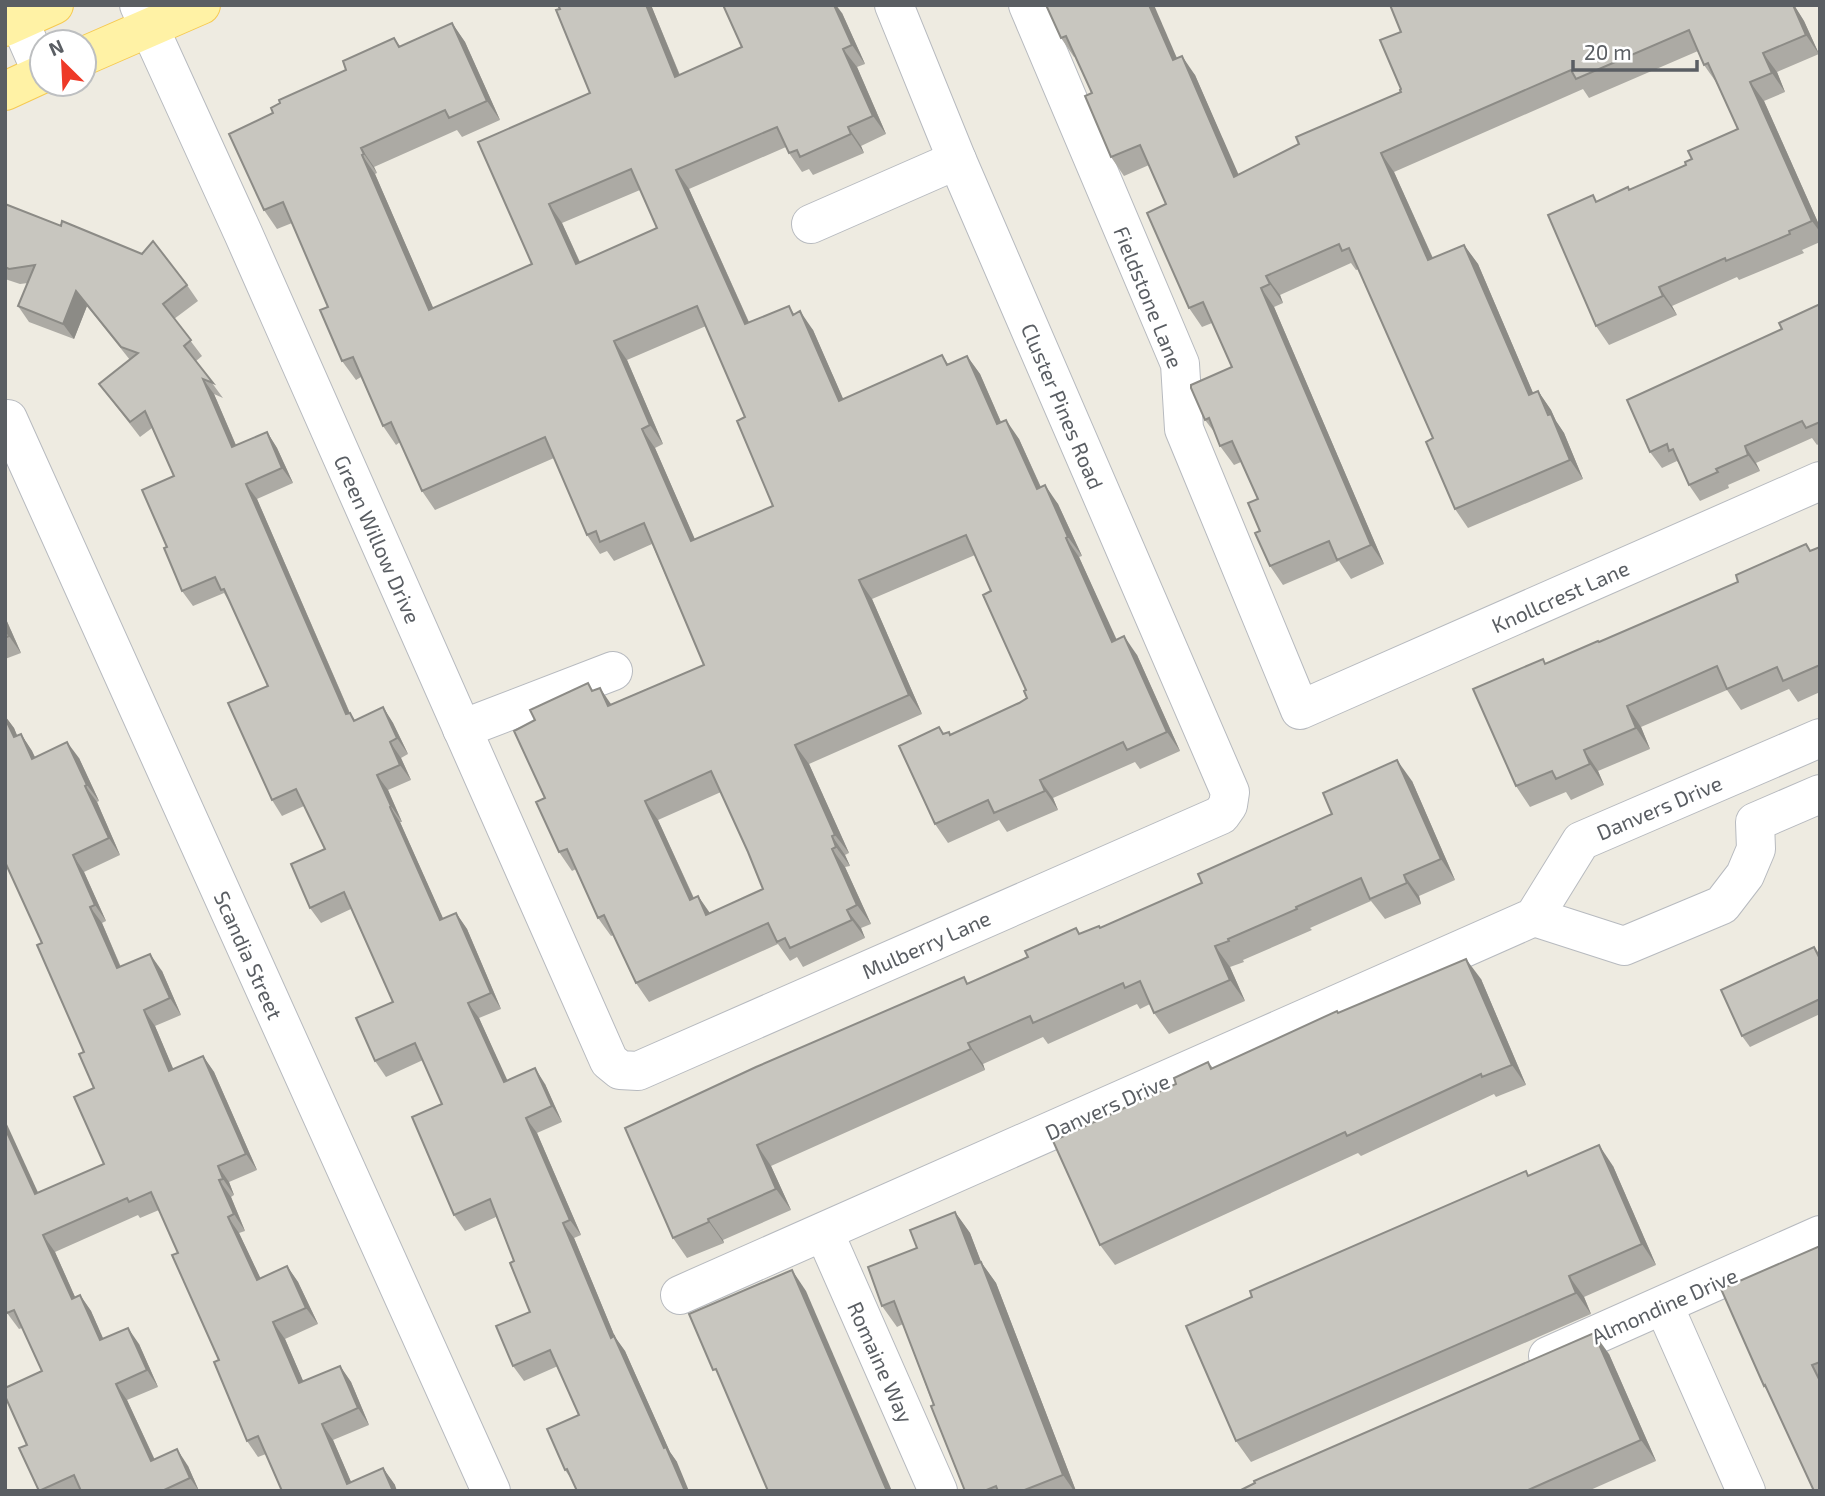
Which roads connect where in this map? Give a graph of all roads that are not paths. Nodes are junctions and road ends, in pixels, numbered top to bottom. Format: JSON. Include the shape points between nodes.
{"nodes":[{"id":1,"x":54,"y":5,"type":"edge"},
{"id":2,"x":201,"y":5,"type":"edge"},
{"id":3,"x":894,"y":5,"type":"edge"},
{"id":4,"x":1028,"y":5,"type":"edge"},
{"id":5,"x":144,"y":16,"type":"edge"},
{"id":6,"x":12,"y":18,"type":"edge"},
{"id":7,"x":28,"y":47,"type":"edge"},
{"id":8,"x":98,"y":47,"type":"edge"},
{"id":9,"x":28,"y":79,"type":"edge"},
{"id":10,"x":5,"y":90,"type":"edge"},
{"id":11,"x":957,"y":160,"type":"junction"},
{"id":12,"x":811,"y":224,"type":"dead end"},
{"id":13,"x":6,"y":420,"type":"edge"},
{"id":14,"x":1820,"y":481,"type":"edge"},
{"id":15,"x":613,"y":671,"type":"dead end"},
{"id":16,"x":1300,"y":710,"type":"joint"},
{"id":17,"x":461,"y":729,"type":"junction"},
{"id":18,"x":1820,"y":738,"type":"edge"},
{"id":19,"x":1734,"y":775,"type":"junction"},
{"id":20,"x":1820,"y":794,"type":"edge"},
{"id":21,"x":1228,"y":805,"type":"joint"},
{"id":22,"x":1755,"y":822,"type":"junction"},
{"id":23,"x":1534,"y":917,"type":"junction"},
{"id":24,"x":620,"y":1070,"type":"joint"},
{"id":25,"x":824,"y":1232,"type":"junction"},
{"id":26,"x":1820,"y":1235,"type":"edge"},
{"id":27,"x":680,"y":1295,"type":"dead end"},
{"id":28,"x":1664,"y":1306,"type":"junction"},
{"id":29,"x":1513,"y":1371,"type":"edge"},
{"id":30,"x":491,"y":1491,"type":"edge"},
{"id":31,"x":938,"y":1491,"type":"edge"},
{"id":32,"x":1746,"y":1491,"type":"edge"}],
"edges":[{"from":1,"to":6,"type":"main road"},
{"from":2,"to":5,"type":"main road"},
{"from":3,"to":11,"type":"street","name":"Cluster Pines Road"},
{"from":4,"to":16,"type":"street","name":"Fieldstone Lane","via":[[1180,363],[1184,429]]},
{"from":5,"to":8,"type":"main road"},
{"from":5,"to":17,"type":"street","name":"Green Willow Drive"},
{"from":6,"to":7,"type":"street"},
{"from":9,"to":10,"type":"main road"},
{"from":11,"to":12,"type":"street"},
{"from":11,"to":21,"type":"street","name":"Cluster Pines Road","via":[[1230,792]]},
{"from":13,"to":30,"type":"street","name":"Scandia Street"},
{"from":14,"to":16,"type":"street","name":"Knollcrest Lane"},
{"from":15,"to":17,"type":"street"},
{"from":17,"to":24,"type":"street","name":"Green Willow Drive","via":[[609,1060]]},
{"from":18,"to":19,"type":"street","name":"Danvers Drive"},
{"from":19,"to":22,"type":"street"},
{"from":19,"to":23,"type":"street","name":"Danvers Drive","via":[[1581,841]]},
{"from":20,"to":22,"type":"street"},
{"from":21,"to":24,"type":"street","name":"Mulberry Lane","via":[[1221,815],[650,1066]]},
{"from":22,"to":23,"type":"street","via":[[1756,849],[1745,875],[1722,905],[1624,946]]},
{"from":23,"to":25,"type":"street","name":"Danvers Drive"},
{"from":25,"to":27,"type":"street","name":"Danvers Drive"},
{"from":25,"to":31,"type":"street","name":"Romaine Way"},
{"from":26,"to":28,"type":"street","name":"Almondine Drive"},
{"from":28,"to":29,"type":"street","name":"Almondine Drive"},
{"from":28,"to":32,"type":"street"}]}
